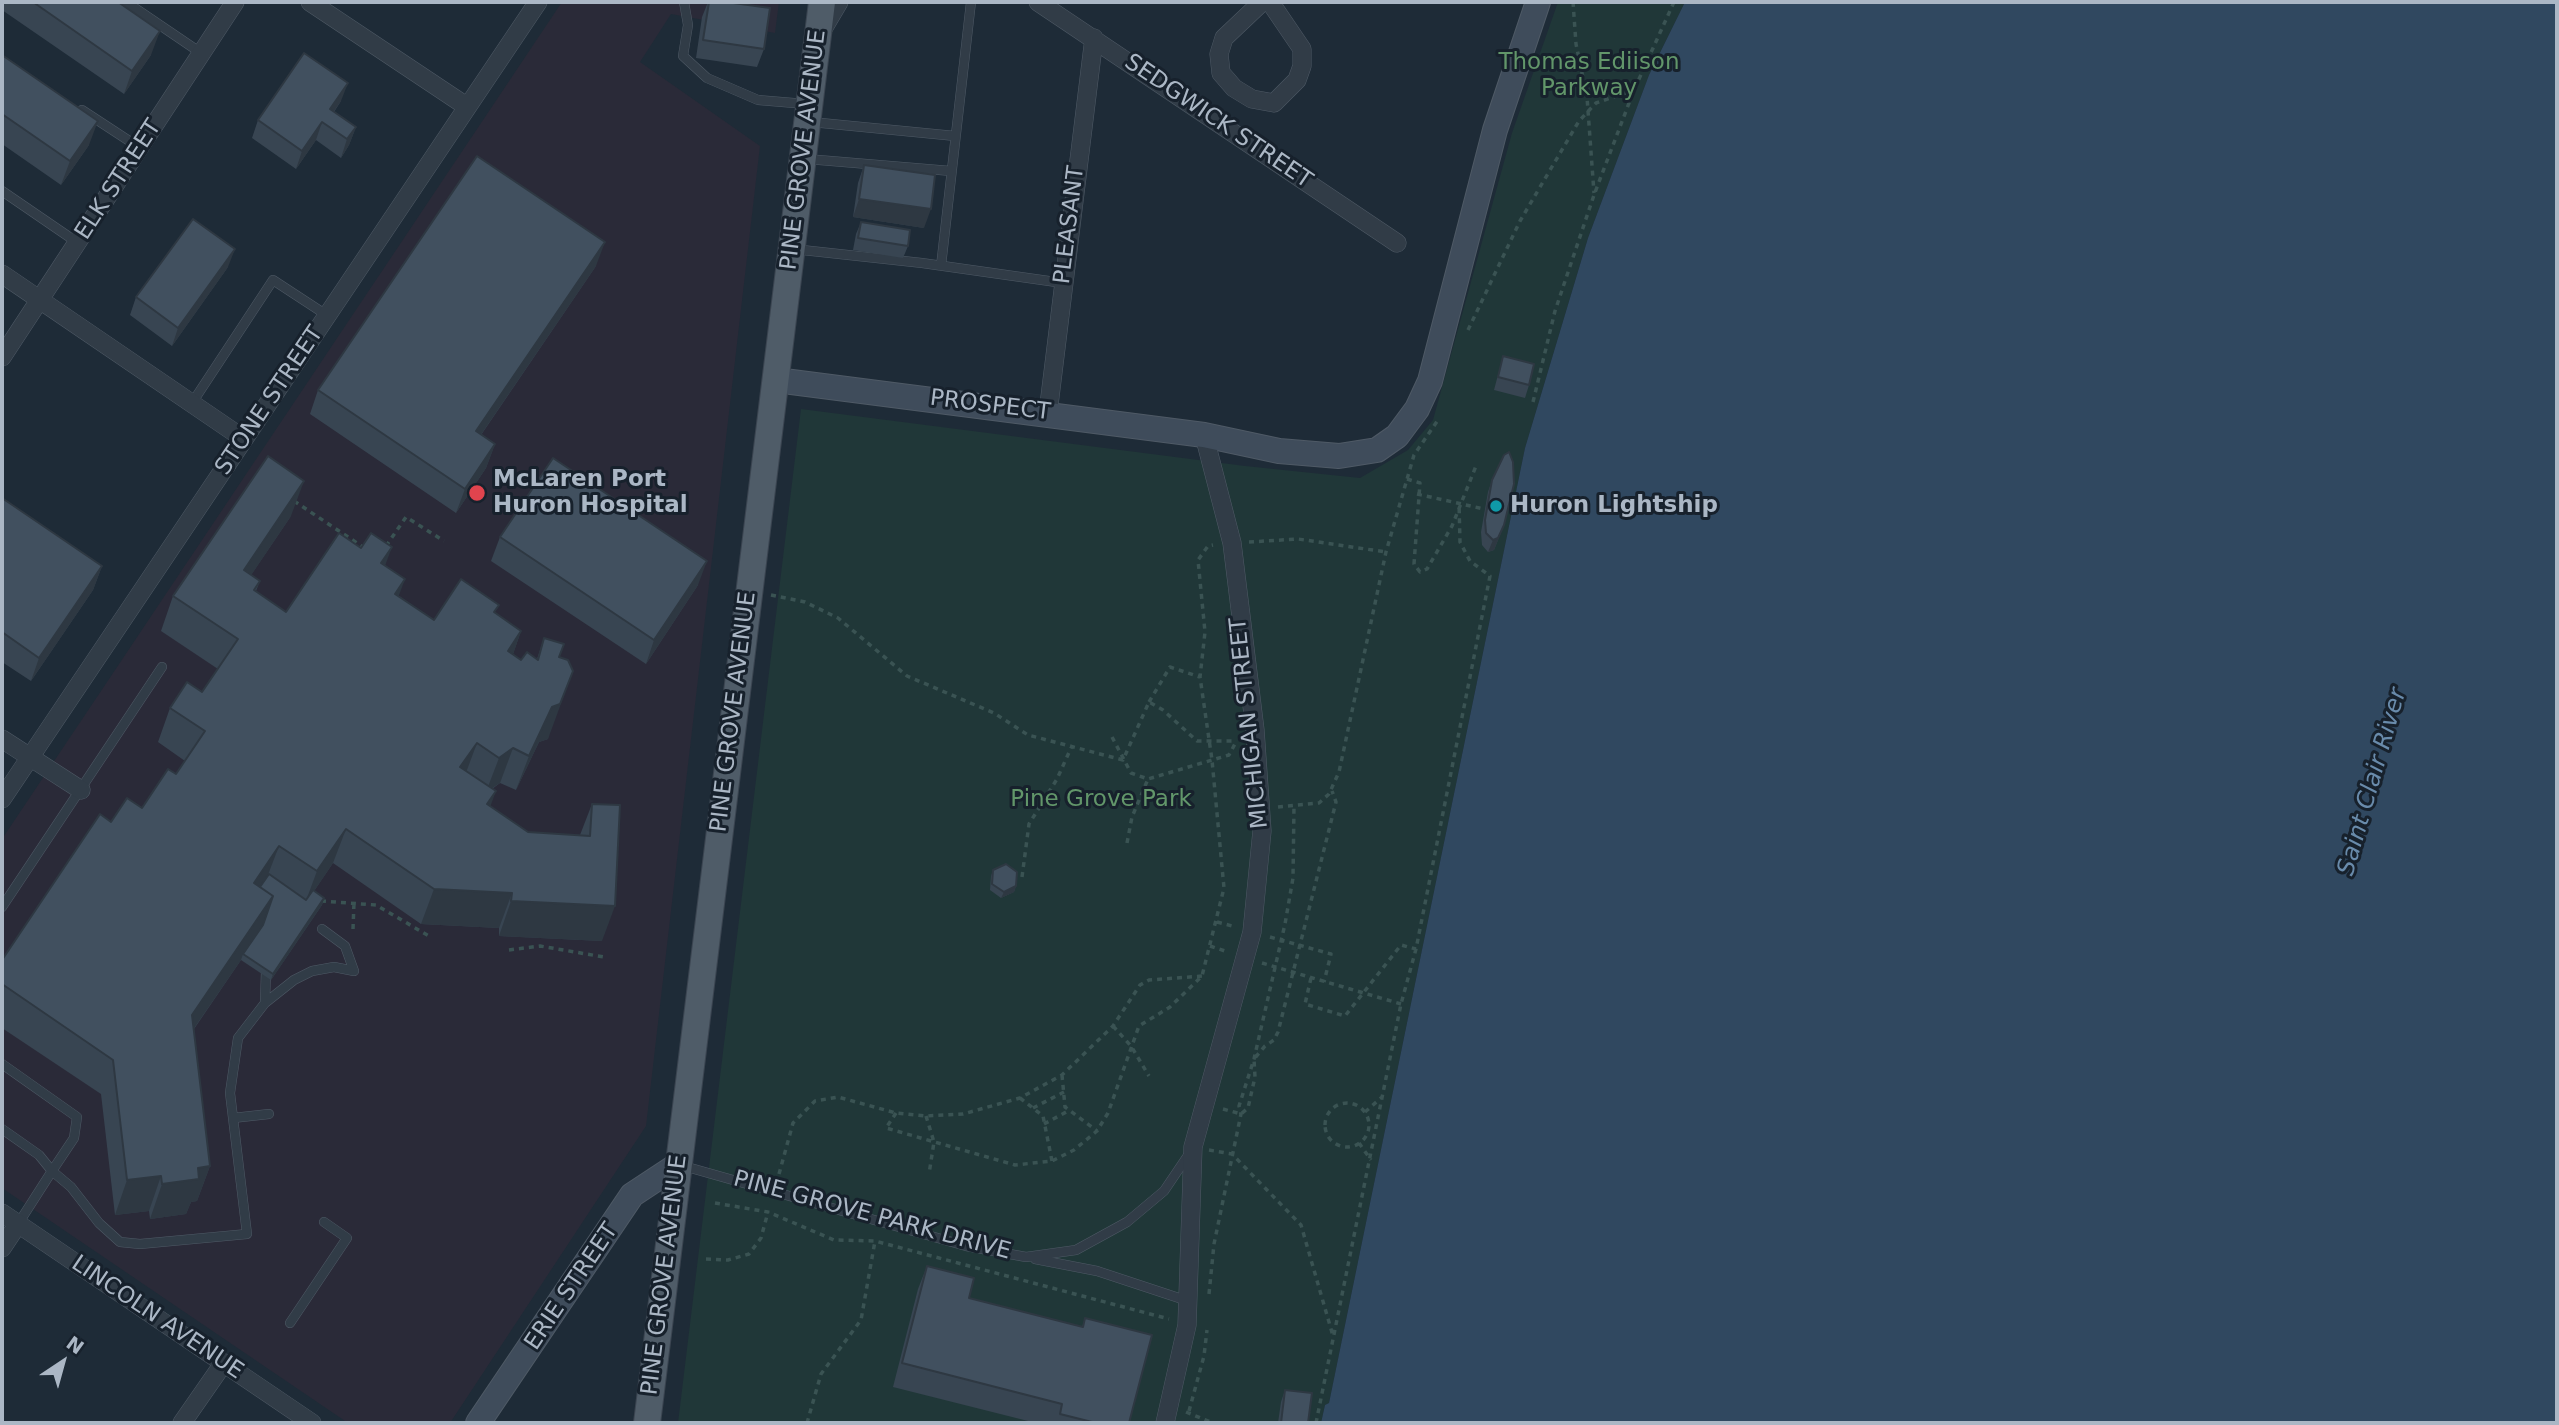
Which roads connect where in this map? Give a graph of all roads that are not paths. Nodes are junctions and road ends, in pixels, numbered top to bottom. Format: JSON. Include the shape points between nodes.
{"nodes":[{"id":1,"x":126,"y":2,"type":"edge"},
{"id":2,"x":235,"y":2,"type":"edge"},
{"id":3,"x":310,"y":2,"type":"edge"},
{"id":4,"x":538,"y":2,"type":"edge"},
{"id":5,"x":684,"y":2,"type":"edge"},
{"id":6,"x":822,"y":2,"type":"edge"},
{"id":7,"x":839,"y":2,"type":"edge"},
{"id":8,"x":971,"y":2,"type":"edge"},
{"id":9,"x":1038,"y":2,"type":"edge"},
{"id":10,"x":1262,"y":2,"type":"edge"},
{"id":11,"x":1270,"y":2,"type":"edge"},
{"id":12,"x":1538,"y":2,"type":"edge"},
{"id":13,"x":818,"y":38,"type":"junction"},
{"id":14,"x":1094,"y":38,"type":"junction"},
{"id":15,"x":201,"y":53,"type":"junction"},
{"id":16,"x":71,"y":103,"type":"edge"},
{"id":17,"x":466,"y":106,"type":"junction"},
{"id":18,"x":808,"y":113,"type":"junction"},
{"id":19,"x":955,"y":136,"type":"junction"},
{"id":20,"x":139,"y":148,"type":"junction"},
{"id":21,"x":802,"y":159,"type":"junction"},
{"id":22,"x":951,"y":171,"type":"junction"},
{"id":23,"x":2,"y":191,"type":"edge"},
{"id":24,"x":78,"y":243,"type":"junction"},
{"id":25,"x":1397,"y":243,"type":"dead end"},
{"id":26,"x":791,"y":249,"type":"junction"},
{"id":27,"x":941,"y":266,"type":"junction"},
{"id":28,"x":2,"y":274,"type":"edge"},
{"id":29,"x":1063,"y":283,"type":"junction"},
{"id":30,"x":40,"y":300,"type":"junction"},
{"id":31,"x":328,"y":316,"type":"junction"},
{"id":32,"x":2,"y":356,"type":"edge"},
{"id":33,"x":776,"y":380,"type":"junction"},
{"id":34,"x":192,"y":403,"type":"junction"},
{"id":35,"x":1048,"y":413,"type":"junction"},
{"id":36,"x":1204,"y":435,"type":"junction"},
{"id":37,"x":244,"y":439,"type":"junction"},
{"id":38,"x":162,"y":667,"type":"dead end"},
{"id":39,"x":2,"y":739,"type":"edge"},
{"id":40,"x":29,"y":758,"type":"junction"},
{"id":41,"x":81,"y":790,"type":"junction"},
{"id":42,"x":2,"y":799,"type":"edge"},
{"id":43,"x":2,"y":906,"type":"edge"},
{"id":44,"x":322,"y":929,"type":"dead end"},
{"id":45,"x":267,"y":970,"type":"edge"},
{"id":46,"x":265,"y":1003,"type":"junction"},
{"id":47,"x":2,"y":1064,"type":"edge"},
{"id":48,"x":269,"y":1114,"type":"dead end"},
{"id":49,"x":233,"y":1118,"type":"junction"},
{"id":50,"x":2,"y":1129,"type":"edge"},
{"id":51,"x":1193,"y":1147,"type":"junction"},
{"id":52,"x":678,"y":1164,"type":"junction"},
{"id":53,"x":52,"y":1171,"type":"junction"},
{"id":54,"x":2,"y":1213,"type":"edge"},
{"id":55,"x":324,"y":1222,"type":"dead end"},
{"id":56,"x":18,"y":1224,"type":"junction"},
{"id":57,"x":2,"y":1248,"type":"edge"},
{"id":58,"x":1026,"y":1257,"type":"junction"},
{"id":59,"x":1188,"y":1301,"type":"junction"},
{"id":60,"x":290,"y":1323,"type":"dead end"},
{"id":61,"x":223,"y":1364,"type":"junction"},
{"id":62,"x":182,"y":1423,"type":"edge"},
{"id":63,"x":312,"y":1423,"type":"edge"},
{"id":64,"x":478,"y":1423,"type":"edge"},
{"id":65,"x":647,"y":1423,"type":"edge"},
{"id":66,"x":1165,"y":1423,"type":"edge"}],
"edges":[{"from":1,"to":15,"type":"lane"},
{"from":2,"to":15,"type":"street","name":"ELK STREET"},
{"from":3,"to":17,"type":"street"},
{"from":4,"to":17,"type":"street","name":"STONE STREET"},
{"from":5,"to":18,"type":"lane","via":[[688,25],[683,56],[707,78],[758,100]]},
{"from":6,"to":13,"type":"main road","name":"PINE GROVE AVENUE"},
{"from":7,"to":13,"type":"street"},
{"from":8,"to":19,"type":"lane"},
{"from":9,"to":14,"type":"street","name":"SEDGWICK STREET"},
{"from":10,"to":11,"type":"street","via":[[1235,24],[1219,54],[1222,73],[1234,88],[1252,99],[1274,103],[1297,80],[1302,49]]},
{"from":12,"to":36,"type":"street","name":"PROSPECT","via":[[1495,130],[1430,381],[1397,436],[1377,450],[1339,456],[1279,451]]},
{"from":13,"to":18,"type":"main road","name":"PINE GROVE AVENUE"},
{"from":14,"to":25,"type":"street","name":"SEDGWICK STREET"},
{"from":14,"to":29,"type":"street","name":"PLEASANT"},
{"from":15,"to":20,"type":"street","name":"ELK STREET"},
{"from":16,"to":20,"type":"lane"},
{"from":17,"to":31,"type":"street","name":"STONE STREET"},
{"from":18,"to":19,"type":"lane"},
{"from":18,"to":21,"type":"main road","name":"PINE GROVE AVENUE"},
{"from":19,"to":22,"type":"lane"},
{"from":20,"to":24,"type":"street","name":"ELK STREET"},
{"from":21,"to":22,"type":"lane"},
{"from":21,"to":26,"type":"main road","name":"PINE GROVE AVENUE"},
{"from":22,"to":27,"type":"lane"},
{"from":23,"to":24,"type":"lane"},
{"from":24,"to":30,"type":"street","name":"ELK STREET"},
{"from":26,"to":27,"type":"lane"},
{"from":26,"to":33,"type":"main road","name":"PINE GROVE AVENUE"},
{"from":27,"to":29,"type":"lane"},
{"from":28,"to":30,"type":"street"},
{"from":29,"to":35,"type":"street","name":"PLEASANT"},
{"from":30,"to":32,"type":"street","name":"ELK STREET"},
{"from":30,"to":34,"type":"street"},
{"from":31,"to":34,"type":"lane","via":[[273,280]]},
{"from":31,"to":37,"type":"street","name":"STONE STREET"},
{"from":33,"to":35,"type":"street","name":"PROSPECT"},
{"from":33,"to":52,"type":"main road","name":"PINE GROVE AVENUE"},
{"from":34,"to":37,"type":"street"},
{"from":35,"to":36,"type":"street","name":"PROSPECT"},
{"from":36,"to":51,"type":"street","name":"MICHIGAN STREET","via":[[1232,543],[1255,730],[1262,831],[1245,958]]},
{"from":37,"to":40,"type":"street","name":"STONE STREET"},
{"from":38,"to":41,"type":"lane"},
{"from":39,"to":40,"type":"street"},
{"from":40,"to":41,"type":"street"},
{"from":40,"to":42,"type":"street","name":"STONE STREET"},
{"from":41,"to":43,"type":"lane"},
{"from":44,"to":46,"type":"lane","via":[[345,946],[354,971],[334,967],[313,971]]},
{"from":45,"to":46,"type":"lane"},
{"from":46,"to":49,"type":"lane","via":[[238,1038],[230,1093]]},
{"from":47,"to":53,"type":"lane","via":[[77,1117],[74,1138]]},
{"from":48,"to":49,"type":"lane"},
{"from":49,"to":53,"type":"lane","via":[[247,1234],[120,1242]]},
{"from":50,"to":53,"type":"lane","via":[[39,1155]]},
{"from":51,"to":58,"type":"lane","name":"PINE GROVE PARK DRIVE","via":[[1164,1191],[1127,1223],[1076,1250]]},
{"from":51,"to":59,"type":"street","name":"MICHIGAN STREET"},
{"from":52,"to":58,"type":"lane","name":"PINE GROVE PARK DRIVE","via":[[966,1246]]},
{"from":52,"to":64,"type":"street","name":"ERIE STREET","via":[[632,1195]]},
{"from":52,"to":65,"type":"main road","name":"PINE GROVE AVENUE"},
{"from":53,"to":56,"type":"lane"},
{"from":54,"to":56,"type":"street","name":"LINCOLN AVENUE"},
{"from":55,"to":60,"type":"lane","via":[[347,1238]]},
{"from":56,"to":57,"type":"street"},
{"from":56,"to":61,"type":"street","name":"LINCOLN AVENUE"},
{"from":58,"to":59,"type":"lane","via":[[1097,1270]]},
{"from":59,"to":66,"type":"street","name":"MICHIGAN STREET"},
{"from":61,"to":62,"type":"street"},
{"from":61,"to":63,"type":"street","name":"LINCOLN AVENUE"}]}
